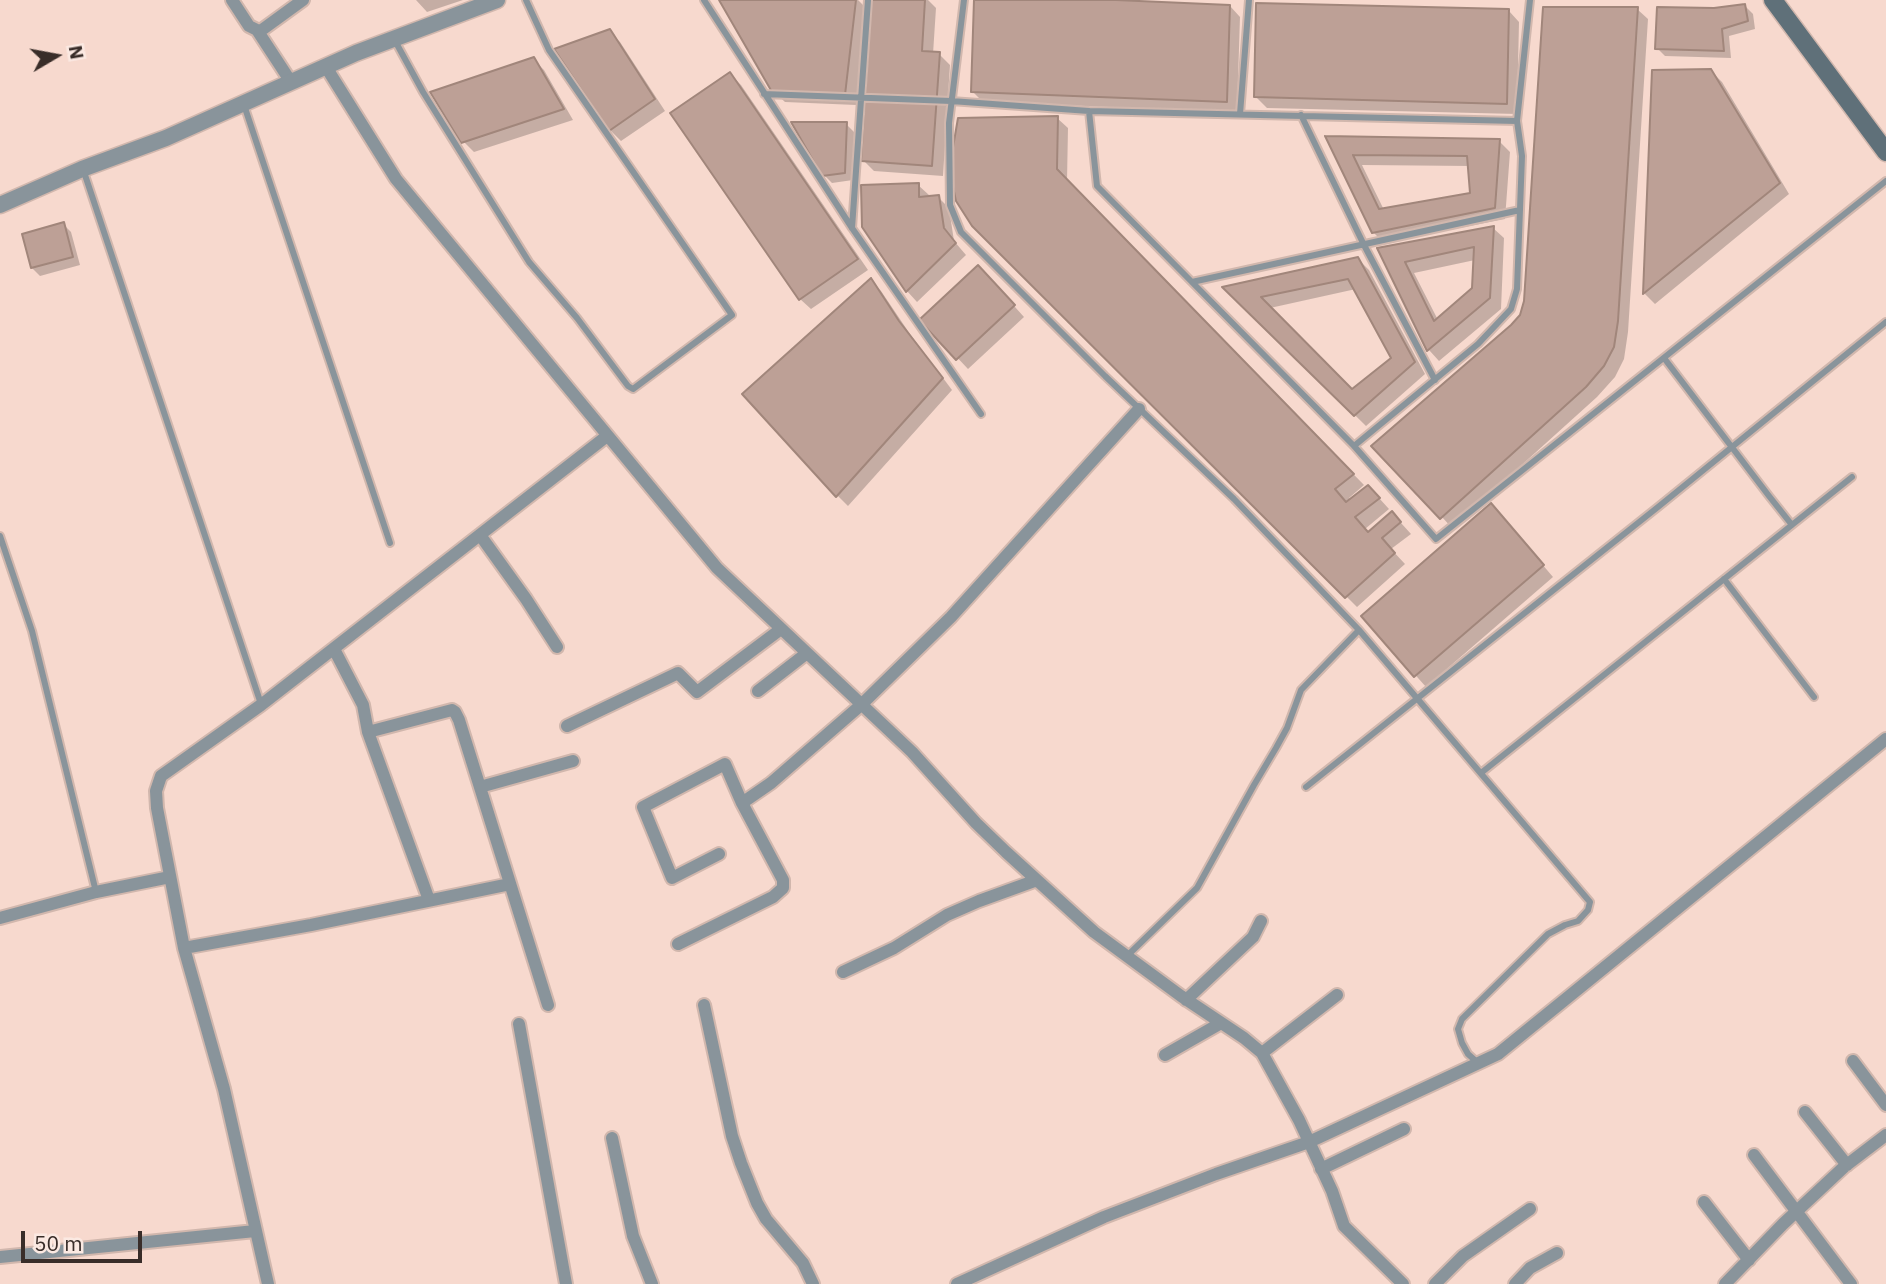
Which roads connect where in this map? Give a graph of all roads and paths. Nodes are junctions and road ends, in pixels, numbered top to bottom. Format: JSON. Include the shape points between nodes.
{"nodes":[{"id":1,"x":232,"y":0,"type":"edge"},
{"id":2,"x":303,"y":0,"type":"edge"},
{"id":3,"x":497,"y":0,"type":"edge"},
{"id":4,"x":526,"y":0,"type":"edge"},
{"id":5,"x":704,"y":0,"type":"edge"},
{"id":6,"x":868,"y":0,"type":"edge"},
{"id":7,"x":964,"y":0,"type":"edge"},
{"id":8,"x":1250,"y":0,"type":"edge"},
{"id":9,"x":1530,"y":0,"type":"edge"},
{"id":10,"x":1773,"y":0,"type":"edge"},
{"id":11,"x":259,"y":32,"type":"junction"},
{"id":12,"x":394,"y":39,"type":"junction"},
{"id":13,"x":326,"y":67,"type":"junction"},
{"id":14,"x":291,"y":82,"type":"junction"},
{"id":15,"x":764,"y":94,"type":"junction"},
{"id":16,"x":861,"y":97,"type":"junction"},
{"id":17,"x":951,"y":101,"type":"junction"},
{"id":18,"x":244,"y":103,"type":"junction"},
{"id":19,"x":1089,"y":111,"type":"junction"},
{"id":20,"x":1240,"y":114,"type":"junction"},
{"id":21,"x":1301,"y":116,"type":"junction"},
{"id":22,"x":1517,"y":121,"type":"junction"},
{"id":23,"x":1886,"y":152,"type":"edge"},
{"id":24,"x":82,"y":169,"type":"junction"},
{"id":25,"x":1886,"y":181,"type":"edge"},
{"id":26,"x":0,"y":205,"type":"edge"},
{"id":27,"x":1520,"y":210,"type":"junction"},
{"id":28,"x":852,"y":228,"type":"junction"},
{"id":29,"x":1364,"y":245,"type":"junction"},
{"id":30,"x":1192,"y":282,"type":"junction"},
{"id":31,"x":1886,"y":322,"type":"edge"},
{"id":32,"x":1664,"y":358,"type":"junction"},
{"id":33,"x":1434,"y":380,"type":"junction"},
{"id":34,"x":1139,"y":409,"type":"junction"},
{"id":35,"x":981,"y":414,"type":"dead end"},
{"id":36,"x":607,"y":436,"type":"junction"},
{"id":37,"x":1354,"y":446,"type":"junction"},
{"id":38,"x":1732,"y":448,"type":"junction"},
{"id":39,"x":1852,"y":477,"type":"dead end"},
{"id":40,"x":1793,"y":524,"type":"junction"},
{"id":41,"x":480,"y":535,"type":"junction"},
{"id":42,"x":0,"y":536,"type":"edge"},
{"id":43,"x":390,"y":543,"type":"dead end"},
{"id":44,"x":1724,"y":579,"type":"junction"},
{"id":45,"x":781,"y":629,"type":"junction"},
{"id":46,"x":1359,"y":630,"type":"junction"},
{"id":47,"x":557,"y":647,"type":"dead end"},
{"id":48,"x":334,"y":649,"type":"junction"},
{"id":49,"x":807,"y":653,"type":"junction"},
{"id":50,"x":758,"y":691,"type":"dead end"},
{"id":51,"x":1417,"y":698,"type":"junction"},
{"id":52,"x":1814,"y":698,"type":"dead end"},
{"id":53,"x":261,"y":705,"type":"junction"},
{"id":54,"x":861,"y":705,"type":"junction"},
{"id":55,"x":567,"y":726,"type":"dead end"},
{"id":56,"x":368,"y":732,"type":"junction"},
{"id":57,"x":1886,"y":738,"type":"edge"},
{"id":58,"x":573,"y":761,"type":"dead end"},
{"id":59,"x":1481,"y":773,"type":"junction"},
{"id":60,"x":480,"y":787,"type":"junction"},
{"id":61,"x":1306,"y":787,"type":"dead end"},
{"id":62,"x":742,"y":803,"type":"junction"},
{"id":63,"x":719,"y":854,"type":"dead end"},
{"id":64,"x":170,"y":877,"type":"junction"},
{"id":65,"x":1037,"y":880,"type":"junction"},
{"id":66,"x":510,"y":884,"type":"junction"},
{"id":67,"x":96,"y":892,"type":"junction"},
{"id":68,"x":429,"y":900,"type":"junction"},
{"id":69,"x":0,"y":918,"type":"edge"},
{"id":70,"x":1261,"y":921,"type":"dead end"},
{"id":71,"x":678,"y":944,"type":"dead end"},
{"id":72,"x":184,"y":948,"type":"junction"},
{"id":73,"x":1127,"y":956,"type":"junction"},
{"id":74,"x":843,"y":972,"type":"dead end"},
{"id":75,"x":1337,"y":995,"type":"dead end"},
{"id":76,"x":1186,"y":1000,"type":"junction"},
{"id":77,"x":548,"y":1005,"type":"dead end"},
{"id":78,"x":705,"y":1005,"type":"dead end"},
{"id":79,"x":1221,"y":1023,"type":"junction"},
{"id":80,"x":519,"y":1024,"type":"dead end"},
{"id":81,"x":1262,"y":1053,"type":"junction"},
{"id":82,"x":1165,"y":1055,"type":"dead end"},
{"id":83,"x":1853,"y":1061,"type":"dead end"},
{"id":84,"x":1478,"y":1063,"type":"junction"},
{"id":85,"x":1886,"y":1105,"type":"edge"},
{"id":86,"x":1805,"y":1112,"type":"dead end"},
{"id":87,"x":1404,"y":1129,"type":"dead end"},
{"id":88,"x":1886,"y":1135,"type":"edge"},
{"id":89,"x":612,"y":1138,"type":"dead end"},
{"id":90,"x":1309,"y":1142,"type":"junction"},
{"id":91,"x":1754,"y":1155,"type":"dead end"},
{"id":92,"x":1847,"y":1165,"type":"junction"},
{"id":93,"x":1321,"y":1169,"type":"junction"},
{"id":94,"x":1704,"y":1202,"type":"dead end"},
{"id":95,"x":1530,"y":1209,"type":"dead end"},
{"id":96,"x":1797,"y":1212,"type":"junction"},
{"id":97,"x":255,"y":1231,"type":"junction"},
{"id":98,"x":1556,"y":1253,"type":"dead end"},
{"id":99,"x":0,"y":1257,"type":"edge"},
{"id":100,"x":1749,"y":1260,"type":"junction"},
{"id":101,"x":268,"y":1284,"type":"edge"},
{"id":102,"x":566,"y":1284,"type":"edge"},
{"id":103,"x":652,"y":1284,"type":"edge"},
{"id":104,"x":813,"y":1284,"type":"edge"},
{"id":105,"x":957,"y":1284,"type":"edge"},
{"id":106,"x":1404,"y":1284,"type":"edge"},
{"id":107,"x":1434,"y":1284,"type":"edge"},
{"id":108,"x":1515,"y":1284,"type":"edge"},
{"id":109,"x":1725,"y":1284,"type":"edge"},
{"id":110,"x":1851,"y":1284,"type":"edge"}],
"edges":[{"from":1,"to":11,"type":"street","via":[[249,26]]},
{"from":2,"to":11,"type":"street"},
{"from":3,"to":12,"type":"street"},
{"from":4,"to":12,"type":"lane","via":[[549,50],[732,315],[633,388],[529,262]]},
{"from":5,"to":15,"type":"lane"},
{"from":6,"to":16,"type":"lane"},
{"from":7,"to":17,"type":"lane"},
{"from":8,"to":20,"type":"lane"},
{"from":9,"to":22,"type":"lane"},
{"from":10,"to":23,"type":"main road"},
{"from":11,"to":14,"type":"street"},
{"from":12,"to":13,"type":"street"},
{"from":13,"to":14,"type":"street"},
{"from":13,"to":36,"type":"street","via":[[396,179]]},
{"from":14,"to":18,"type":"street"},
{"from":15,"to":16,"type":"lane"},
{"from":15,"to":28,"type":"lane"},
{"from":16,"to":17,"type":"lane"},
{"from":16,"to":28,"type":"lane"},
{"from":17,"to":19,"type":"lane"},
{"from":17,"to":34,"type":"lane","via":[[950,205],[961,232]]},
{"from":18,"to":24,"type":"street"},
{"from":18,"to":43,"type":"lane"},
{"from":19,"to":20,"type":"lane"},
{"from":19,"to":30,"type":"lane","via":[[1097,186]]},
{"from":20,"to":21,"type":"lane"},
{"from":21,"to":22,"type":"lane"},
{"from":21,"to":29,"type":"lane"},
{"from":22,"to":27,"type":"lane","via":[[1522,156]]},
{"from":24,"to":26,"type":"street"},
{"from":24,"to":53,"type":"lane"},
{"from":25,"to":32,"type":"lane"},
{"from":27,"to":29,"type":"lane"},
{"from":27,"to":33,"type":"lane","via":[[1517,289],[1511,309]]},
{"from":28,"to":35,"type":"lane"},
{"from":29,"to":30,"type":"lane"},
{"from":29,"to":33,"type":"lane"},
{"from":30,"to":37,"type":"lane"},
{"from":31,"to":38,"type":"lane"},
{"from":32,"to":37,"type":"lane","via":[[1436,539]]},
{"from":32,"to":38,"type":"lane"},
{"from":33,"to":37,"type":"lane"},
{"from":34,"to":46,"type":"lane","via":[[1234,499]]},
{"from":34,"to":54,"type":"street","via":[[951,617]]},
{"from":36,"to":41,"type":"street"},
{"from":36,"to":45,"type":"street","via":[[717,568]]},
{"from":38,"to":40,"type":"lane"},
{"from":38,"to":51,"type":"lane"},
{"from":39,"to":40,"type":"lane"},
{"from":40,"to":44,"type":"lane"},
{"from":41,"to":47,"type":"street"},
{"from":41,"to":48,"type":"street"},
{"from":42,"to":67,"type":"lane","via":[[32,631]]},
{"from":44,"to":52,"type":"lane"},
{"from":44,"to":59,"type":"lane"},
{"from":45,"to":49,"type":"street"},
{"from":45,"to":55,"type":"street","via":[[697,692],[678,673]]},
{"from":46,"to":51,"type":"lane"},
{"from":46,"to":73,"type":"lane","via":[[1301,690],[1287,728],[1198,888]]},
{"from":48,"to":53,"type":"street"},
{"from":48,"to":56,"type":"street","via":[[363,705]]},
{"from":49,"to":50,"type":"street"},
{"from":49,"to":54,"type":"street"},
{"from":51,"to":59,"type":"lane"},
{"from":51,"to":61,"type":"lane"},
{"from":53,"to":64,"type":"street","via":[[161,776],[157,808]]},
{"from":54,"to":62,"type":"street"},
{"from":54,"to":65,"type":"street"},
{"from":56,"to":60,"type":"street","via":[[452,710]]},
{"from":56,"to":68,"type":"street"},
{"from":57,"to":84,"type":"street","via":[[1498,1054]]},
{"from":58,"to":60,"type":"street"},
{"from":59,"to":84,"type":"lane","via":[[1590,902],[1578,921],[1548,934],[1462,1019],[1458,1029],[1462,1044]]},
{"from":60,"to":66,"type":"street"},
{"from":62,"to":63,"type":"street","via":[[725,764],[643,807],[673,878]]},
{"from":62,"to":71,"type":"street","via":[[783,888]]},
{"from":64,"to":67,"type":"street"},
{"from":64,"to":72,"type":"street"},
{"from":65,"to":73,"type":"street"},
{"from":65,"to":74,"type":"street","via":[[947,915],[913,938]]},
{"from":66,"to":68,"type":"street"},
{"from":66,"to":77,"type":"street"},
{"from":67,"to":69,"type":"street"},
{"from":68,"to":72,"type":"street"},
{"from":70,"to":76,"type":"street","via":[[1253,937]]},
{"from":72,"to":97,"type":"street","via":[[224,1088]]},
{"from":73,"to":76,"type":"street"},
{"from":75,"to":81,"type":"street"},
{"from":76,"to":79,"type":"street"},
{"from":78,"to":104,"type":"street","via":[[741,1163],[766,1219],[803,1263]]},
{"from":79,"to":81,"type":"street"},
{"from":79,"to":82,"type":"street"},
{"from":80,"to":102,"type":"street"},
{"from":81,"to":90,"type":"street"},
{"from":83,"to":85,"type":"street"},
{"from":84,"to":90,"type":"street"},
{"from":86,"to":92,"type":"street"},
{"from":87,"to":93,"type":"street"},
{"from":88,"to":92,"type":"street"},
{"from":89,"to":103,"type":"street","via":[[633,1236]]},
{"from":90,"to":93,"type":"street"},
{"from":90,"to":105,"type":"street","via":[[1104,1217]]},
{"from":91,"to":96,"type":"street"},
{"from":92,"to":96,"type":"street"},
{"from":93,"to":106,"type":"street","via":[[1344,1226]]},
{"from":94,"to":100,"type":"street"},
{"from":95,"to":107,"type":"street","via":[[1463,1256]]},
{"from":96,"to":100,"type":"street"},
{"from":96,"to":110,"type":"street"},
{"from":97,"to":99,"type":"street"},
{"from":97,"to":101,"type":"street"},
{"from":98,"to":108,"type":"street","via":[[1530,1268]]},
{"from":100,"to":109,"type":"street"}]}
